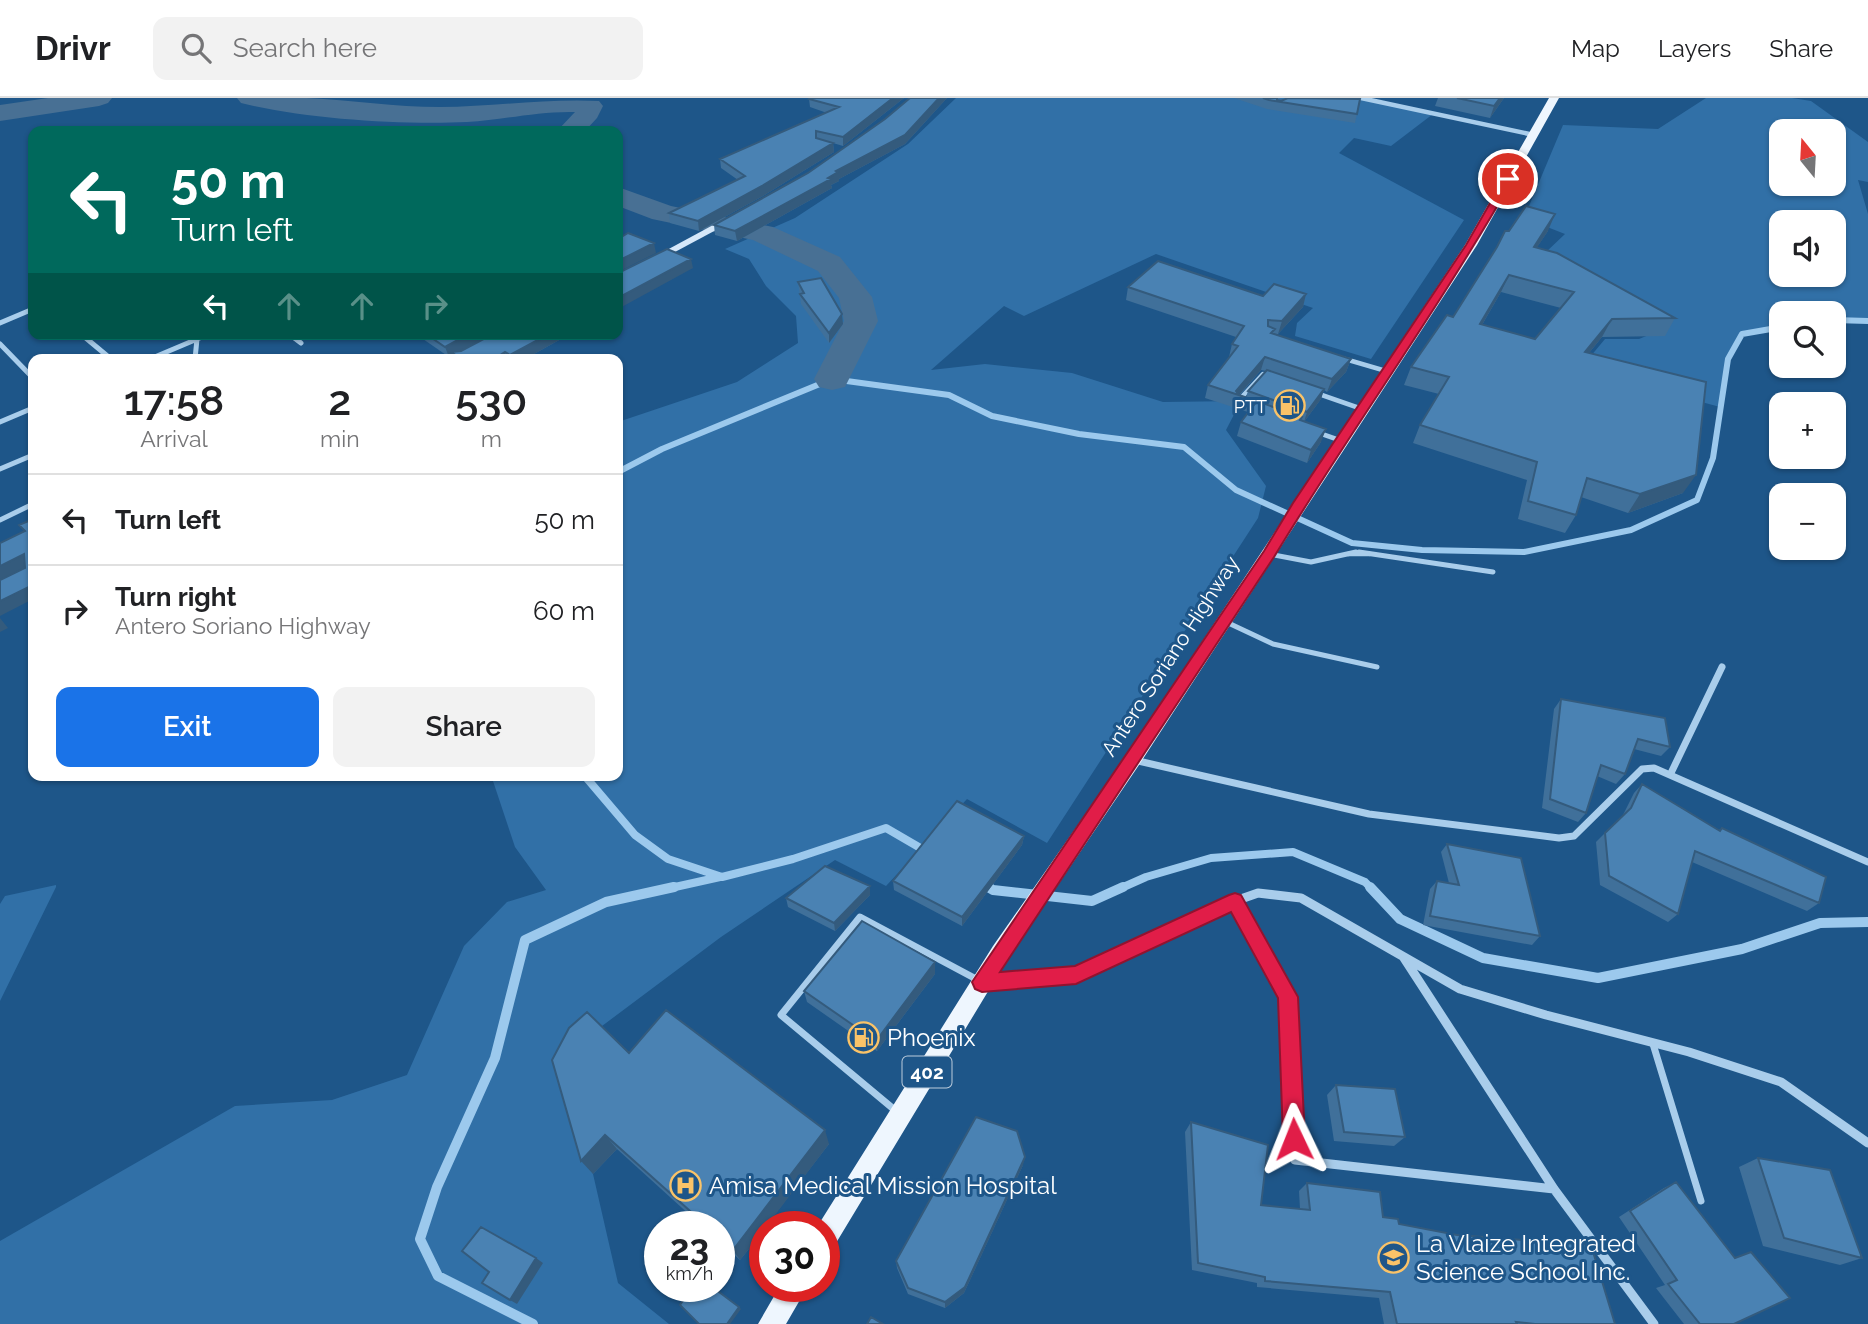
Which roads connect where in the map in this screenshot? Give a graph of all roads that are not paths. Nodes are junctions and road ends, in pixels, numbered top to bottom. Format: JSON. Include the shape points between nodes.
{"nodes":[{"id":1,"x":1360,"y":98,"type":"edge"},
{"id":2,"x":1554,"y":98,"type":"edge"},
{"id":3,"x":1534,"y":135,"type":"junction"},
{"id":4,"x":738,"y":215,"type":"edge"},
{"id":5,"x":653,"y":260,"type":"edge"},
{"id":6,"x":28,"y":311,"type":"edge"},
{"id":7,"x":0,"y":323,"type":"edge"},
{"id":8,"x":88,"y":340,"type":"edge"},
{"id":9,"x":195,"y":340,"type":"edge"},
{"id":10,"x":297,"y":340,"type":"edge"},
{"id":11,"x":301,"y":343,"type":"dead end"},
{"id":12,"x":0,"y":344,"type":"edge"},
{"id":13,"x":105,"y":354,"type":"edge"},
{"id":14,"x":162,"y":354,"type":"edge"},
{"id":15,"x":1339,"y":357,"type":"edge"},
{"id":16,"x":1388,"y":371,"type":"junction"},
{"id":17,"x":28,"y":373,"type":"edge"},
{"id":18,"x":1275,"y":379,"type":"edge"},
{"id":19,"x":1313,"y":392,"type":"edge"},
{"id":20,"x":1237,"y":403,"type":"edge"},
{"id":21,"x":28,"y":410,"type":"edge"},
{"id":22,"x":1363,"y":410,"type":"junction"},
{"id":23,"x":0,"y":422,"type":"edge"},
{"id":24,"x":1316,"y":432,"type":"edge"},
{"id":25,"x":1342,"y":441,"type":"junction"},
{"id":26,"x":28,"y":456,"type":"edge"},
{"id":27,"x":0,"y":469,"type":"edge"},
{"id":28,"x":28,"y":506,"type":"edge"},
{"id":29,"x":0,"y":520,"type":"edge"},
{"id":30,"x":1269,"y":554,"type":"junction"},
{"id":31,"x":1493,"y":572,"type":"dead end"},
{"id":32,"x":1224,"y":621,"type":"junction"},
{"id":33,"x":1377,"y":667,"type":"dead end"},
{"id":34,"x":1722,"y":667,"type":"dead end"},
{"id":35,"x":1133,"y":760,"type":"junction"},
{"id":36,"x":1671,"y":774,"type":"junction"},
{"id":37,"x":1868,"y":862,"type":"edge"},
{"id":38,"x":1235,"y":901,"type":"junction"},
{"id":39,"x":1402,"y":956,"type":"junction"},
{"id":40,"x":982,"y":982,"type":"junction"},
{"id":41,"x":1653,"y":1042,"type":"junction"},
{"id":42,"x":901,"y":1115,"type":"junction"},
{"id":43,"x":1868,"y":1143,"type":"edge"},
{"id":44,"x":1554,"y":1189,"type":"junction"},
{"id":45,"x":1701,"y":1201,"type":"dead end"},
{"id":46,"x":840,"y":1213,"type":"edge"},
{"id":47,"x":784,"y":1302,"type":"edge"},
{"id":48,"x":771,"y":1324,"type":"edge"},
{"id":49,"x":1654,"y":1324,"type":"edge"}],
"edges":[{"from":1,"to":3,"type":"street"},
{"from":2,"to":3,"type":"main road","name":"Antero Soriano Highway","number":"402"},
{"from":3,"to":16,"type":"main road","name":"Antero Soriano Highway","number":"402","via":[[1471,245]]},
{"from":4,"to":5,"type":"street"},
{"from":6,"to":7,"type":"street"},
{"from":8,"to":13,"type":"street"},
{"from":9,"to":14,"type":"street"},
{"from":10,"to":11,"type":"street"},
{"from":12,"to":17,"type":"street"},
{"from":15,"to":16,"type":"lane"},
{"from":16,"to":22,"type":"main road","name":"Antero Soriano Highway","number":"402"},
{"from":18,"to":20,"type":"lane","via":[[1263,374]]},
{"from":19,"to":22,"type":"lane"},
{"from":21,"to":23,"type":"street"},
{"from":22,"to":25,"type":"main road","name":"Antero Soriano Highway","number":"402"},
{"from":24,"to":25,"type":"lane"},
{"from":25,"to":30,"type":"main road","name":"Antero Soriano Highway","number":"402"},
{"from":26,"to":27,"type":"street"},
{"from":28,"to":29,"type":"street"},
{"from":30,"to":31,"type":"lane","via":[[1311,562],[1357,552]]},
{"from":30,"to":32,"type":"main road","name":"Antero Soriano Highway","number":"402"},
{"from":32,"to":33,"type":"lane","via":[[1273,644]]},
{"from":32,"to":35,"type":"main road","name":"Antero Soriano Highway","number":"402"},
{"from":34,"to":36,"type":"street"},
{"from":35,"to":36,"type":"street","via":[[1368,814],[1559,838],[1574,836],[1642,769]]},
{"from":35,"to":40,"type":"main road","name":"Antero Soriano Highway","number":"402"},
{"from":36,"to":37,"type":"street"},
{"from":38,"to":39,"type":"street","via":[[1258,893],[1301,898]]},
{"from":38,"to":40,"type":"street","via":[[1076,975]]},
{"from":38,"to":44,"type":"street","via":[[1288,997],[1295,1160]]},
{"from":39,"to":41,"type":"street","via":[[1460,989]]},
{"from":39,"to":44,"type":"street"},
{"from":40,"to":42,"type":"main road","name":"Antero Soriano Highway","number":"402"},
{"from":40,"to":42,"type":"lane","via":[[860,917],[781,1015]]},
{"from":41,"to":43,"type":"street","via":[[1781,1083]]},
{"from":41,"to":45,"type":"lane"},
{"from":42,"to":46,"type":"main road","name":"Antero Soriano Highway","number":"402"},
{"from":44,"to":49,"type":"street"},
{"from":47,"to":48,"type":"main road"}]}
